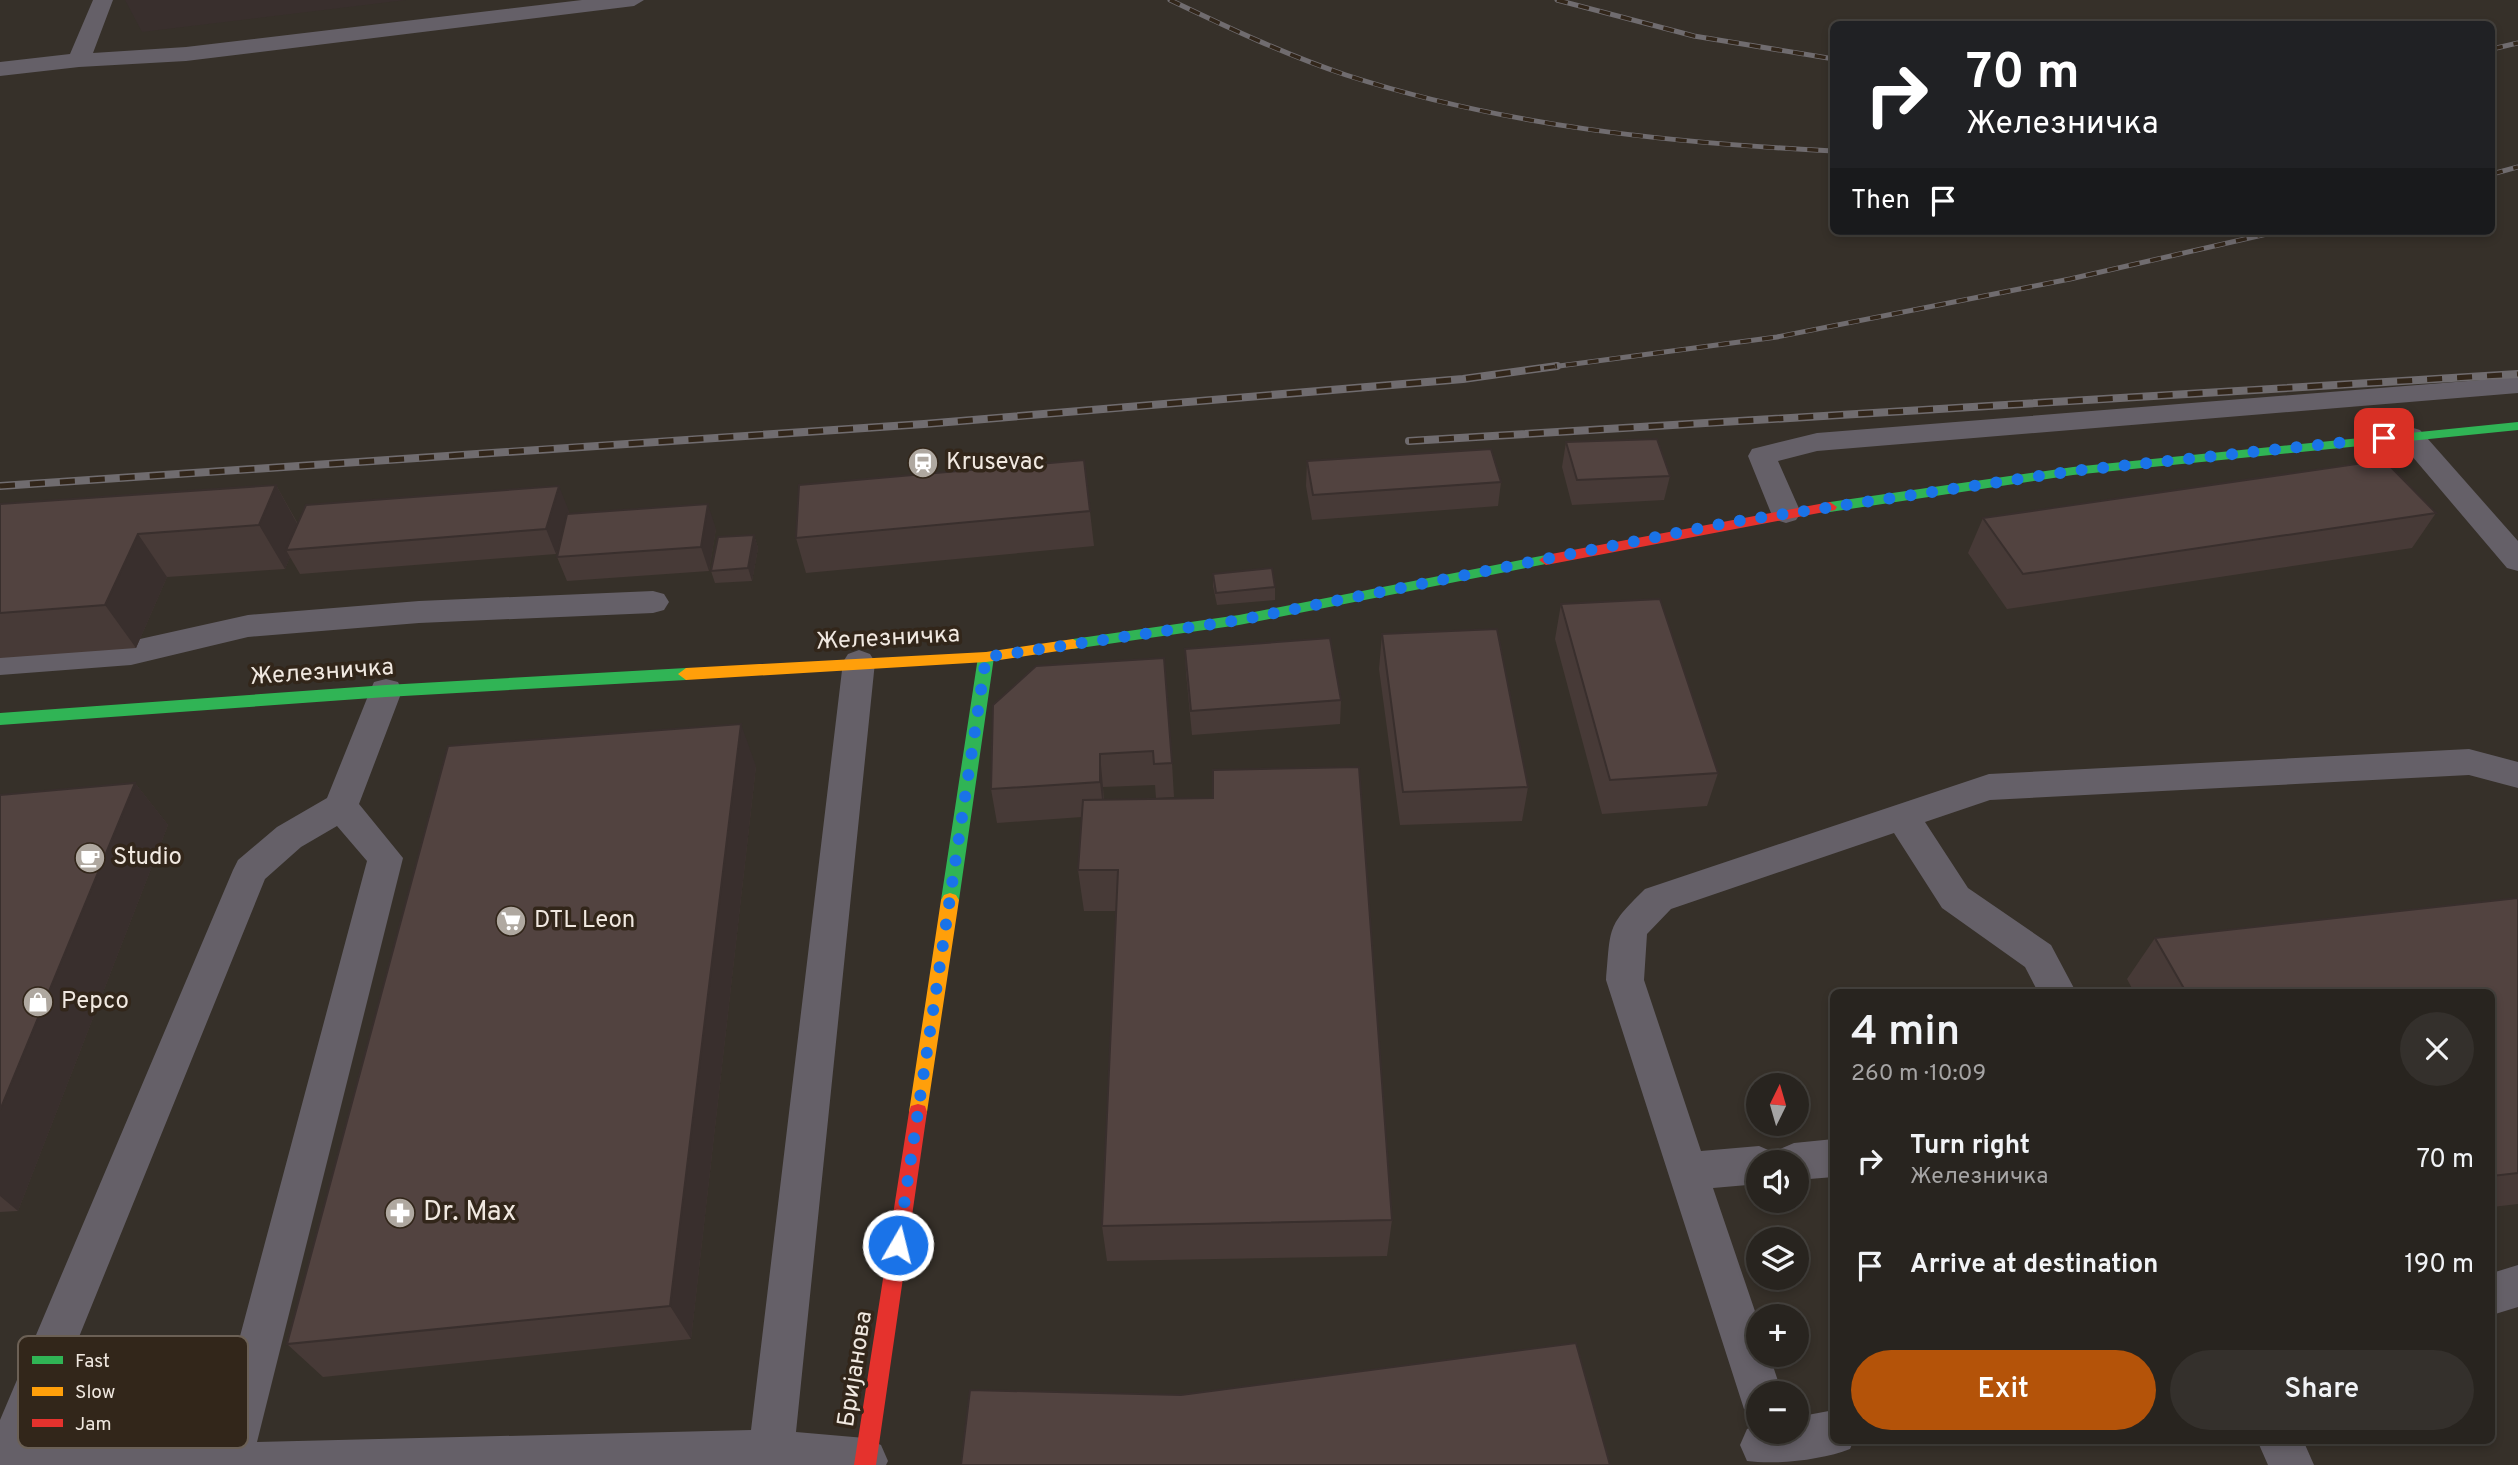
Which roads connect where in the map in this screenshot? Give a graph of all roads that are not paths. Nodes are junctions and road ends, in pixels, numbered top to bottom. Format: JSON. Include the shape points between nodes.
{"nodes":[{"id":1,"x":103,"y":0,"type":"edge"},
{"id":2,"x":634,"y":0,"type":"edge"},
{"id":3,"x":79,"y":60,"type":"junction"},
{"id":4,"x":0,"y":69,"type":"edge"},
{"id":5,"x":2518,"y":385,"type":"edge"},
{"id":6,"x":2518,"y":426,"type":"edge"},
{"id":7,"x":2410,"y":436,"type":"junction"},
{"id":8,"x":1786,"y":513,"type":"junction"},
{"id":9,"x":2518,"y":561,"type":"edge"},
{"id":10,"x":653,"y":602,"type":"dead end"},
{"id":11,"x":986,"y":657,"type":"junction"},
{"id":12,"x":859,"y":662,"type":"junction"},
{"id":13,"x":0,"y":663,"type":"edge"},
{"id":14,"x":386,"y":691,"type":"junction"},
{"id":15,"x":0,"y":719,"type":"edge"},
{"id":16,"x":2518,"y":775,"type":"edge"},
{"id":17,"x":341,"y":807,"type":"junction"},
{"id":18,"x":1902,"y":816,"type":"junction"},
{"id":19,"x":2055,"y":989,"type":"edge"},
{"id":20,"x":1830,"y":1158,"type":"edge"},
{"id":21,"x":1809,"y":1160,"type":"edge"},
{"id":22,"x":1746,"y":1166,"type":"edge"},
{"id":23,"x":1688,"y":1171,"type":"junction"},
{"id":24,"x":2518,"y":1286,"type":"edge"},
{"id":25,"x":2495,"y":1293,"type":"edge"},
{"id":26,"x":53,"y":1336,"type":"edge"},
{"id":27,"x":1756,"y":1381,"type":"edge"},
{"id":28,"x":248,"y":1388,"type":"edge"},
{"id":29,"x":18,"y":1420,"type":"edge"},
{"id":30,"x":1830,"y":1434,"type":"edge"},
{"id":31,"x":2282,"y":1444,"type":"edge"},
{"id":32,"x":1763,"y":1447,"type":"edge"},
{"id":33,"x":6,"y":1448,"type":"edge"},
{"id":34,"x":232,"y":1448,"type":"edge"},
{"id":35,"x":771,"y":1452,"type":"junction"},
{"id":36,"x":865,"y":1463,"type":"edge"},
{"id":37,"x":228,"y":1465,"type":"edge"},
{"id":38,"x":234,"y":1465,"type":"edge"},
{"id":39,"x":2291,"y":1465,"type":"edge"}],
"edges":[{"from":1,"to":3,"type":"lane"},
{"from":2,"to":3,"type":"lane","via":[[186,54]]},
{"from":3,"to":4,"type":"lane"},
{"from":5,"to":8,"type":"lane","via":[[1817,442],[1762,456]]},
{"from":6,"to":7,"type":"street","name":"Железничка"},
{"from":7,"to":8,"type":"street","name":"Железничка","via":[[2073,471]]},
{"from":7,"to":9,"type":"lane"},
{"from":8,"to":11,"type":"street","name":"Железничка","via":[[1240,620]]},
{"from":10,"to":13,"type":"lane","via":[[419,612],[248,626],[131,653]]},
{"from":11,"to":12,"type":"street","name":"Железничка"},
{"from":11,"to":36,"type":"street","name":"Бријанова"},
{"from":12,"to":14,"type":"street","name":"Железничка"},
{"from":12,"to":35,"type":"lane"},
{"from":14,"to":15,"type":"street","name":"Железничка"},
{"from":14,"to":17,"type":"lane"},
{"from":16,"to":18,"type":"lane","via":[[2469,762],[1989,787]]},
{"from":17,"to":26,"type":"lane","via":[[289,837],[251,870]]},
{"from":17,"to":28,"type":"lane","via":[[385,858]]},
{"from":18,"to":19,"type":"lane","via":[[1955,898],[2038,956]]},
{"from":18,"to":23,"type":"lane","via":[[1658,899],[1629,928],[1625,980]]},
{"from":20,"to":21,"type":"lane"},
{"from":22,"to":23,"type":"lane"},
{"from":23,"to":27,"type":"lane"},
{"from":24,"to":25,"type":"lane"},
{"from":29,"to":33,"type":"lane"},
{"from":30,"to":32,"type":"lane"},
{"from":31,"to":39,"type":"lane"},
{"from":33,"to":37,"type":"lane"},
{"from":34,"to":37,"type":"lane"},
{"from":35,"to":36,"type":"lane"},
{"from":35,"to":38,"type":"lane"}]}
